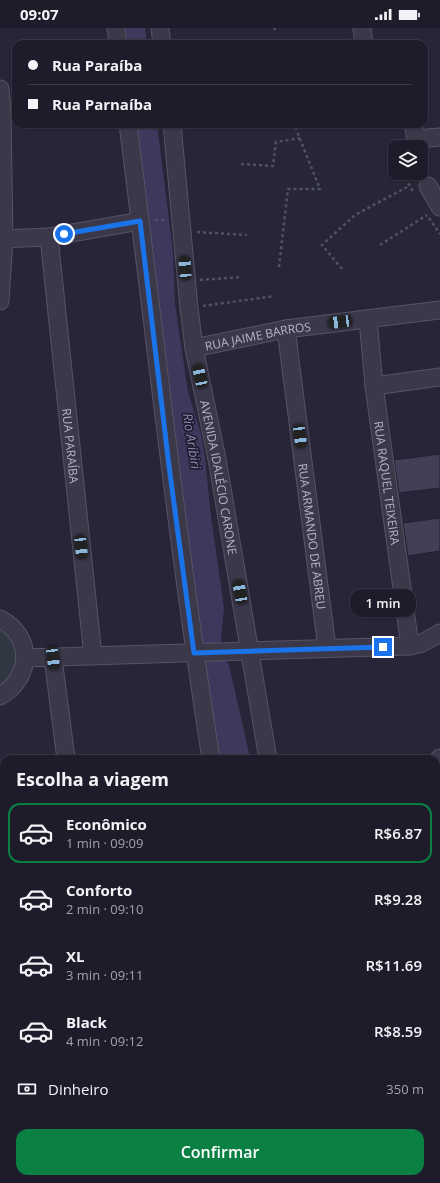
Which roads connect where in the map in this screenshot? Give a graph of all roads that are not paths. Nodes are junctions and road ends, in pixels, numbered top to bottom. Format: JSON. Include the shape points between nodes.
{"nodes":[{"id":1,"x":116,"y":28,"type":"edge"},
{"id":2,"x":160,"y":28,"type":"edge"},
{"id":3,"x":362,"y":28,"type":"edge"},
{"id":4,"x":118,"y":40,"type":"edge"},
{"id":5,"x":162,"y":40,"type":"edge"},
{"id":6,"x":364,"y":40,"type":"edge"},
{"id":7,"x":0,"y":89,"type":"edge"},
{"id":8,"x":129,"y":128,"type":"edge"},
{"id":9,"x":172,"y":128,"type":"edge"},
{"id":10,"x":414,"y":131,"type":"edge"},
{"id":11,"x":440,"y":137,"type":"edge"},
{"id":12,"x":428,"y":186,"type":"dead end"},
{"id":13,"x":434,"y":211,"type":"edge"},
{"id":14,"x":146,"y":221,"type":"junction"},
{"id":15,"x":48,"y":237,"type":"junction"},
{"id":16,"x":2,"y":239,"type":"edge"},
{"id":17,"x":0,"y":302,"type":"edge"},
{"id":18,"x":440,"y":310,"type":"edge"},
{"id":19,"x":368,"y":319,"type":"junction"},
{"id":20,"x":286,"y":329,"type":"junction"},
{"id":21,"x":194,"y":348,"type":"junction"},
{"id":22,"x":440,"y":377,"type":"edge"},
{"id":23,"x":374,"y":386,"type":"junction"},
{"id":24,"x":0,"y":619,"type":"edge"},
{"id":25,"x":440,"y":634,"type":"edge"},
{"id":26,"x":410,"y":646,"type":"junction"},
{"id":27,"x":327,"y":648,"type":"junction"},
{"id":28,"x":250,"y":652,"type":"junction"},
{"id":29,"x":196,"y":653,"type":"junction"},
{"id":30,"x":93,"y":656,"type":"junction"},
{"id":31,"x":25,"y":658,"type":"junction"},
{"id":32,"x":53,"y":658,"type":"junction"},
{"id":33,"x":0,"y":696,"type":"edge"},
{"id":34,"x":65,"y":755,"type":"edge"},
{"id":35,"x":210,"y":755,"type":"edge"},
{"id":36,"x":267,"y":755,"type":"edge"}],
"edges":[{"from":1,"to":4,"type":"street"},
{"from":2,"to":5,"type":"street"},
{"from":3,"to":6,"type":"street"},
{"from":7,"to":16,"type":"street"},
{"from":8,"to":14,"type":"street"},
{"from":9,"to":21,"type":"street","name":"AVENIDA IDALÉCIO CARONE","via":[[178,225]]},
{"from":10,"to":11,"type":"street"},
{"from":12,"to":13,"type":"street"},
{"from":14,"to":15,"type":"street"},
{"from":14,"to":29,"type":"street","via":[[169,466]]},
{"from":15,"to":16,"type":"street"},
{"from":15,"to":30,"type":"street","name":"RUA PARAÍBA"},
{"from":16,"to":17,"type":"street"},
{"from":18,"to":19,"type":"street","name":"RUA JAIME BARROS"},
{"from":19,"to":20,"type":"street","name":"RUA JAIME BARROS"},
{"from":19,"to":23,"type":"street","name":"RUA RAQUEL TEIXEIRA"},
{"from":20,"to":21,"type":"street","name":"RUA JAIME BARROS"},
{"from":20,"to":27,"type":"street","name":"RUA ARMANDO DE ABREU"},
{"from":21,"to":28,"type":"street","name":"AVENIDA IDALÉCIO CARONE","via":[[217,459]]},
{"from":22,"to":23,"type":"street"},
{"from":23,"to":26,"type":"street","name":"RUA RAQUEL TEIXEIRA"},
{"from":24,"to":31,"type":"street","via":[[18,634]]},
{"from":25,"to":26,"type":"street"},
{"from":26,"to":27,"type":"street"},
{"from":27,"to":28,"type":"street"},
{"from":28,"to":29,"type":"street"},
{"from":28,"to":36,"type":"street","name":"AVENIDA IDALÉCIO CARONE"},
{"from":29,"to":30,"type":"street"},
{"from":29,"to":35,"type":"street"},
{"from":30,"to":32,"type":"street"},
{"from":31,"to":32,"type":"street"},
{"from":31,"to":33,"type":"street","via":[[18,681]]},
{"from":32,"to":34,"type":"street"}]}
